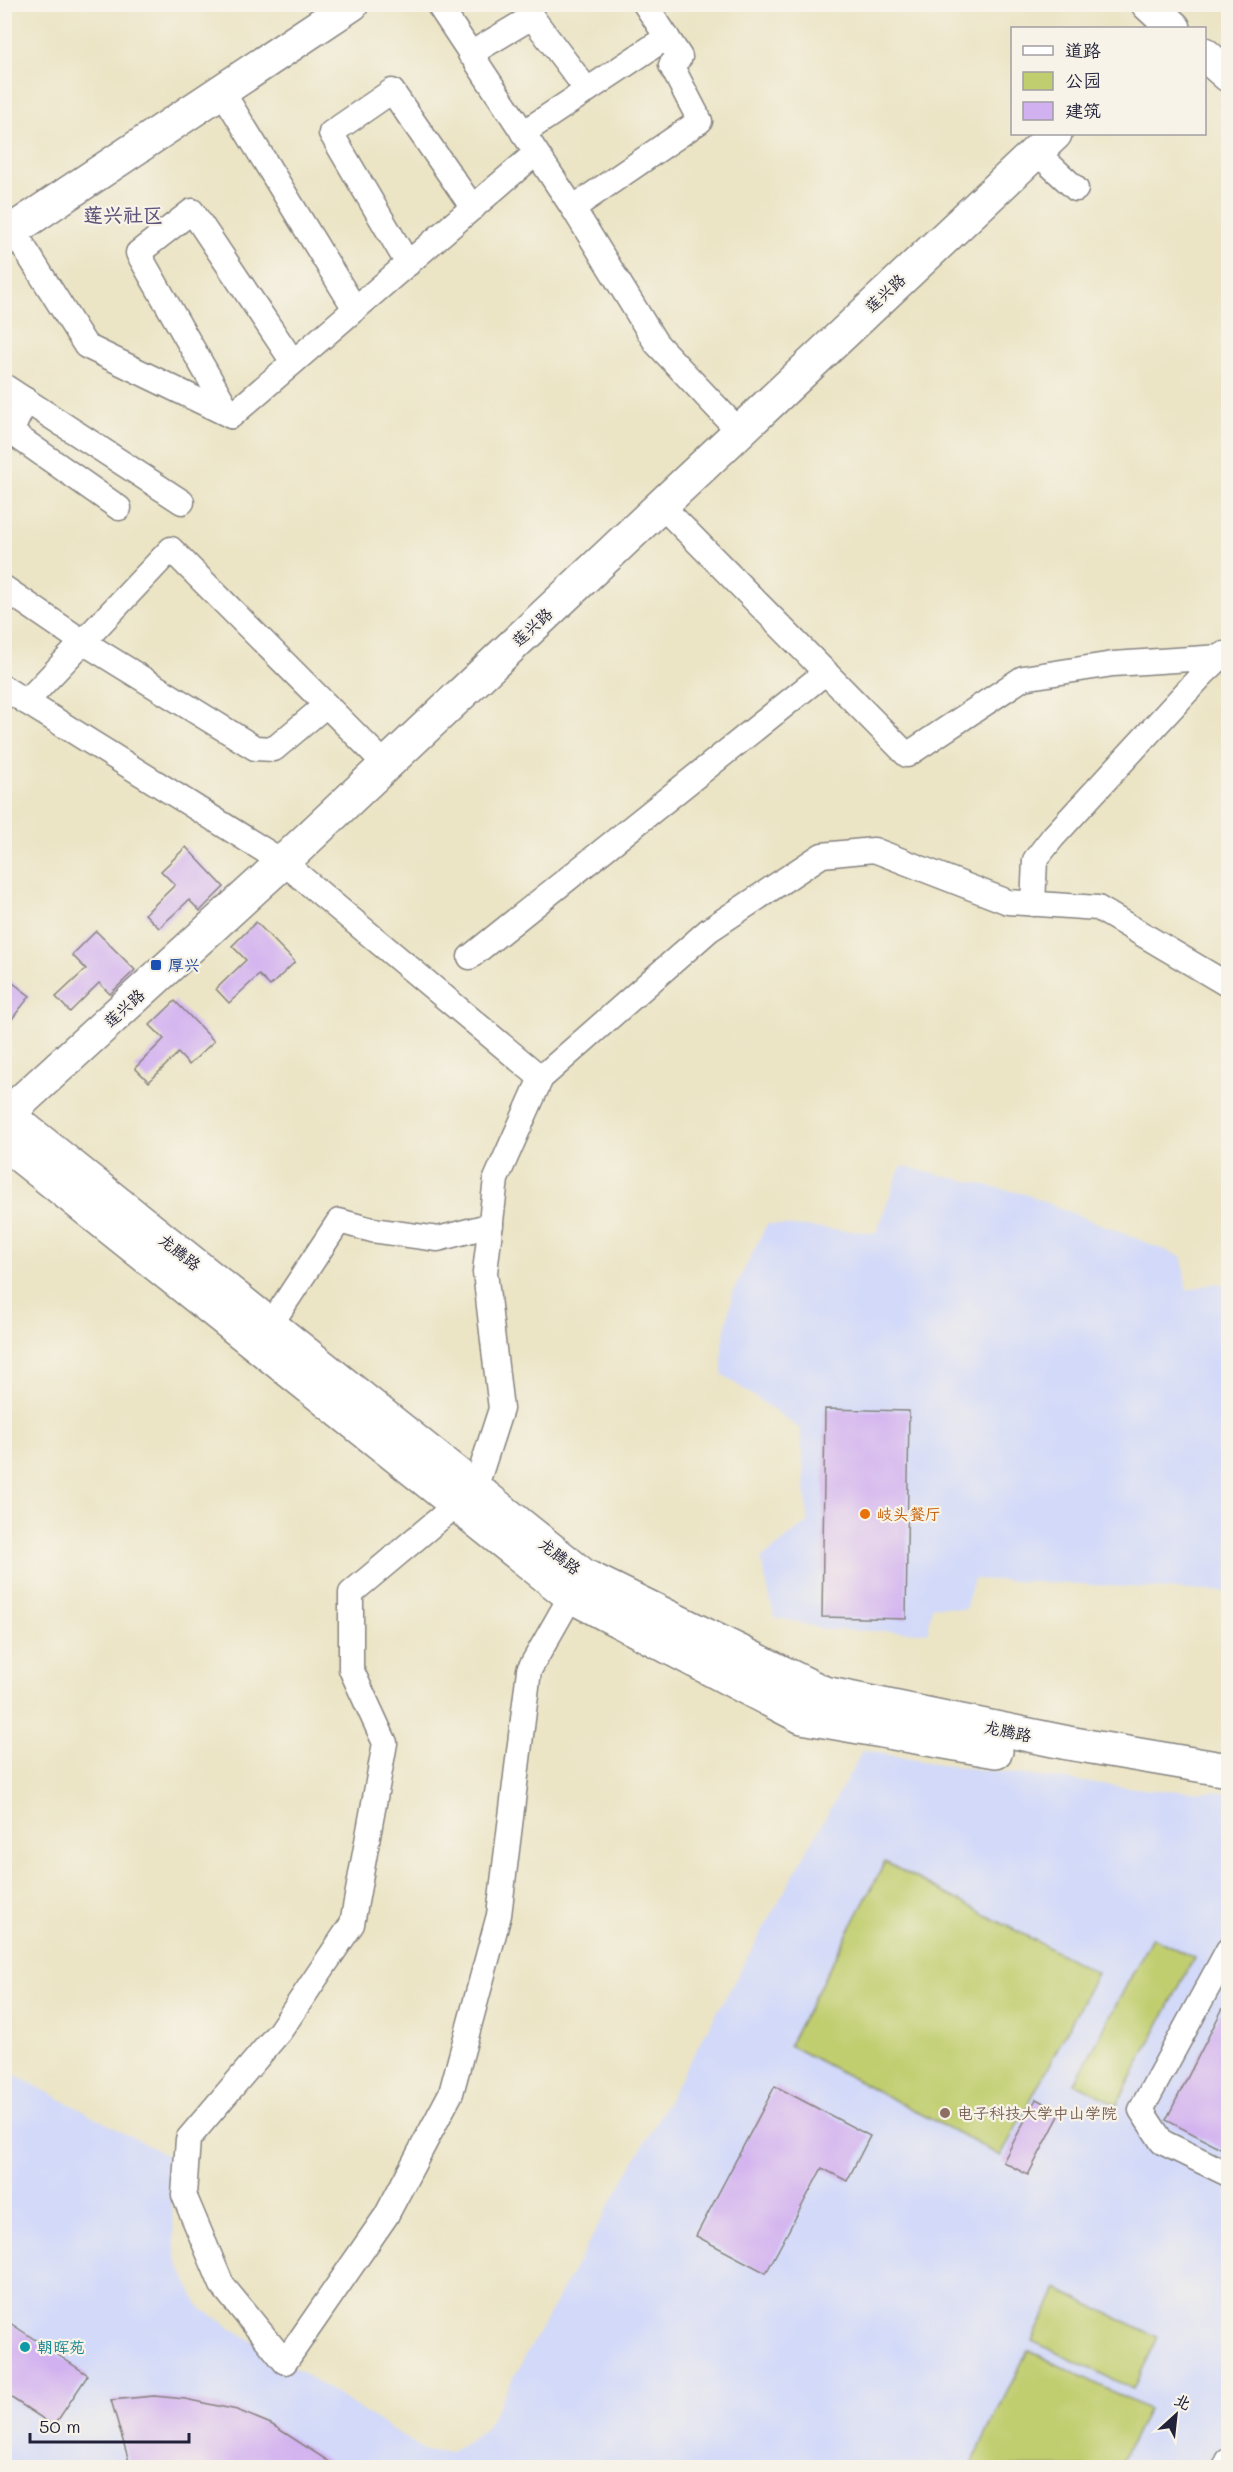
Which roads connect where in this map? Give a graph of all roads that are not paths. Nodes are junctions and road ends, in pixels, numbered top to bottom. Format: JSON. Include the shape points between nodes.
{"nodes":[{"id":1,"x":352,"y":4,"type":"edge"},
{"id":2,"x":438,"y":4,"type":"edge"},
{"id":3,"x":645,"y":4,"type":"edge"},
{"id":4,"x":1148,"y":4,"type":"edge"},
{"id":5,"x":1173,"y":27,"type":"edge"},
{"id":6,"x":667,"y":37,"type":"junction"},
{"id":7,"x":470,"y":54,"type":"junction"},
{"id":8,"x":1206,"y":56,"type":"edge"},
{"id":9,"x":1228,"y":75,"type":"edge"},
{"id":10,"x":587,"y":90,"type":"junction"},
{"id":11,"x":222,"y":91,"type":"junction"},
{"id":12,"x":1045,"y":142,"type":"edge"},
{"id":13,"x":530,"y":143,"type":"junction"},
{"id":14,"x":1076,"y":189,"type":"dead end"},
{"id":15,"x":473,"y":208,"type":"junction"},
{"id":16,"x":573,"y":208,"type":"junction"},
{"id":17,"x":9,"y":233,"type":"edge"},
{"id":18,"x":408,"y":264,"type":"junction"},
{"id":19,"x":355,"y":309,"type":"junction"},
{"id":20,"x":293,"y":362,"type":"junction"},
{"id":21,"x":4,"y":386,"type":"edge"},
{"id":22,"x":26,"y":400,"type":"junction"},
{"id":23,"x":231,"y":416,"type":"junction"},
{"id":24,"x":739,"y":431,"type":"junction"},
{"id":25,"x":182,"y":502,"type":"dead end"},
{"id":26,"x":661,"y":505,"type":"junction"},
{"id":27,"x":119,"y":508,"type":"dead end"},
{"id":28,"x":4,"y":588,"type":"edge"},
{"id":29,"x":83,"y":642,"type":"junction"},
{"id":30,"x":1225,"y":654,"type":"edge"},
{"id":31,"x":826,"y":672,"type":"junction"},
{"id":32,"x":4,"y":688,"type":"edge"},
{"id":33,"x":26,"y":702,"type":"junction"},
{"id":34,"x":326,"y":705,"type":"junction"},
{"id":35,"x":386,"y":765,"type":"junction"},
{"id":36,"x":283,"y":862,"type":"junction"},
{"id":37,"x":1033,"y":904,"type":"junction"},
{"id":38,"x":470,"y":957,"type":"dead end"},
{"id":39,"x":1228,"y":985,"type":"edge"},
{"id":40,"x":541,"y":1078,"type":"junction"},
{"id":41,"x":5,"y":1122,"type":"edge"},
{"id":42,"x":491,"y":1225,"type":"junction"},
{"id":43,"x":271,"y":1324,"type":"junction"},
{"id":44,"x":466,"y":1497,"type":"junction"},
{"id":45,"x":577,"y":1585,"type":"junction"},
{"id":46,"x":1228,"y":1770,"type":"edge"},
{"id":47,"x":1228,"y":1791,"type":"edge"},
{"id":48,"x":1228,"y":1950,"type":"edge"},
{"id":49,"x":1228,"y":2174,"type":"edge"},
{"id":50,"x":1228,"y":2460,"type":"edge"},
{"id":51,"x":1225,"y":2468,"type":"edge"}],
"edges":[{"from":1,"to":11,"type":"street"},
{"from":2,"to":7,"type":"street"},
{"from":3,"to":6,"type":"street"},
{"from":4,"to":5,"type":"street"},
{"from":6,"to":10,"type":"street"},
{"from":6,"to":16,"type":"street","via":[[680,57],[671,65],[700,121]]},
{"from":7,"to":10,"type":"street","via":[[532,17]]},
{"from":7,"to":13,"type":"street"},
{"from":8,"to":9,"type":"street"},
{"from":10,"to":13,"type":"street"},
{"from":11,"to":17,"type":"street"},
{"from":11,"to":19,"type":"street"},
{"from":12,"to":14,"type":"street"},
{"from":12,"to":24,"type":"street","name":"莲兴路"},
{"from":13,"to":15,"type":"street"},
{"from":13,"to":16,"type":"street"},
{"from":15,"to":18,"type":"street"},
{"from":15,"to":18,"type":"street","via":[[392,91],[331,133]]},
{"from":16,"to":24,"type":"street","via":[[656,343]]},
{"from":17,"to":23,"type":"street","via":[[86,346]]},
{"from":18,"to":19,"type":"street"},
{"from":19,"to":20,"type":"street"},
{"from":20,"to":23,"type":"street"},
{"from":20,"to":23,"type":"street","via":[[192,211],[138,253]]},
{"from":21,"to":22,"type":"street"},
{"from":22,"to":25,"type":"street"},
{"from":22,"to":27,"type":"street","via":[[11,432]]},
{"from":24,"to":26,"type":"street","name":"莲兴路"},
{"from":26,"to":31,"type":"street"},
{"from":26,"to":35,"type":"street","name":"莲兴路"},
{"from":28,"to":29,"type":"street"},
{"from":29,"to":33,"type":"street"},
{"from":29,"to":34,"type":"street","via":[[255,748],[274,749]]},
{"from":29,"to":34,"type":"street","via":[[171,549]]},
{"from":30,"to":31,"type":"street","via":[[1113,664],[1023,678],[907,755]]},
{"from":30,"to":37,"type":"street","via":[[1035,860]]},
{"from":31,"to":38,"type":"street"},
{"from":32,"to":33,"type":"street"},
{"from":33,"to":36,"type":"street"},
{"from":34,"to":35,"type":"street"},
{"from":35,"to":36,"type":"street","name":"莲兴路"},
{"from":36,"to":40,"type":"street"},
{"from":36,"to":41,"type":"street","name":"莲兴路"},
{"from":37,"to":39,"type":"street","via":[[1098,908]]},
{"from":37,"to":40,"type":"street","via":[[1008,902],[874,850],[822,855],[709,930]]},
{"from":40,"to":42,"type":"street","via":[[496,1179]]},
{"from":41,"to":43,"type":"street","name":"龙腾路"},
{"from":41,"to":44,"type":"street","name":"龙腾路"},
{"from":42,"to":43,"type":"street","via":[[438,1239],[339,1221]]},
{"from":42,"to":44,"type":"street","via":[[485,1272],[501,1409]]},
{"from":43,"to":44,"type":"street","name":"龙腾路"},
{"from":44,"to":45,"type":"street","name":"龙腾路"},
{"from":44,"to":45,"type":"street","via":[[351,1593],[351,1669],[386,1743],[352,1924],[280,2031],[188,2139],[184,2195],[222,2285],[285,2362],[386,2216],[451,2093],[499,1915],[529,1670]]},
{"from":45,"to":46,"type":"street","name":"龙腾路","via":[[824,1693],[1068,1743]]},
{"from":45,"to":47,"type":"street","name":"龙腾路","via":[[802,1717]]},
{"from":48,"to":49,"type":"street","via":[[1141,2110],[1162,2142]]},
{"from":50,"to":51,"type":"street"}]}
